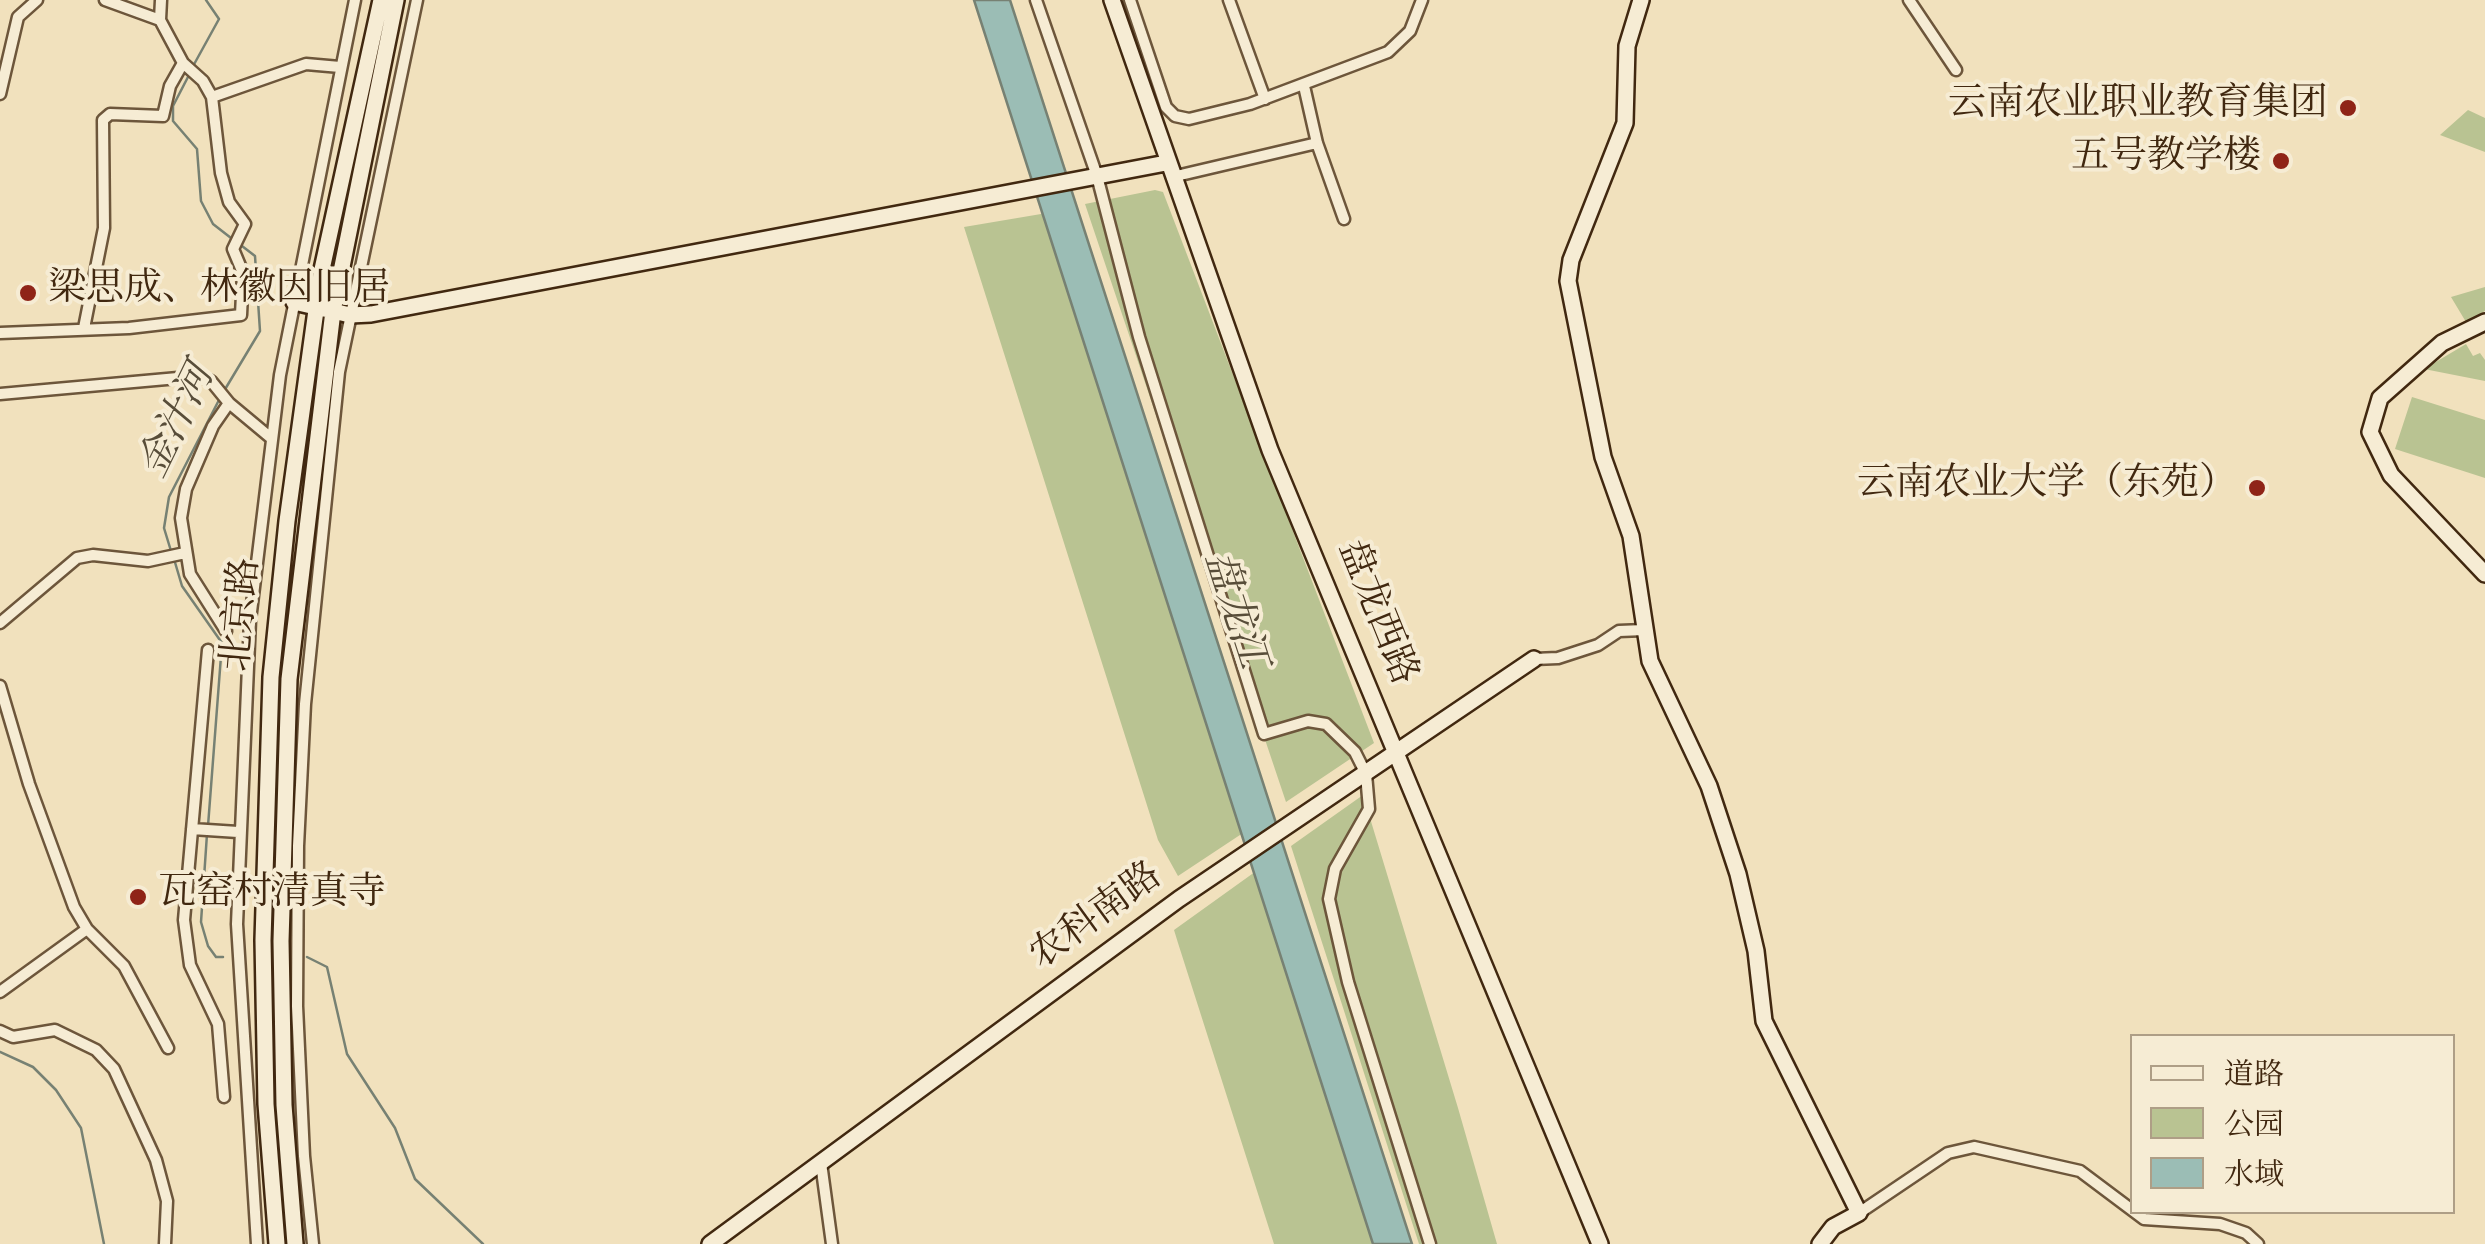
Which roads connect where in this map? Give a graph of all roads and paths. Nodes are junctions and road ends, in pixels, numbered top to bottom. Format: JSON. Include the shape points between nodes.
{"nodes":[{"id":1,"x":37,"y":0,"type":"edge"},
{"id":2,"x":105,"y":0,"type":"edge"},
{"id":3,"x":161,"y":0,"type":"edge"},
{"id":4,"x":354,"y":0,"type":"edge"},
{"id":5,"x":382,"y":0,"type":"edge"},
{"id":6,"x":396,"y":0,"type":"edge"},
{"id":7,"x":417,"y":0,"type":"edge"},
{"id":8,"x":1036,"y":0,"type":"edge"},
{"id":9,"x":1112,"y":0,"type":"edge"},
{"id":10,"x":1130,"y":0,"type":"edge"},
{"id":11,"x":1229,"y":0,"type":"edge"},
{"id":12,"x":1422,"y":0,"type":"edge"},
{"id":13,"x":1641,"y":0,"type":"edge"},
{"id":14,"x":1908,"y":0,"type":"edge"},
{"id":15,"x":160,"y":20,"type":"junction"},
{"id":16,"x":183,"y":64,"type":"junction"},
{"id":17,"x":340,"y":67,"type":"junction"},
{"id":18,"x":1956,"y":70,"type":"dead end"},
{"id":19,"x":1304,"y":86,"type":"junction"},
{"id":20,"x":0,"y":94,"type":"edge"},
{"id":21,"x":212,"y":97,"type":"junction"},
{"id":22,"x":1265,"y":99,"type":"junction"},
{"id":23,"x":1317,"y":143,"type":"junction"},
{"id":24,"x":1169,"y":170,"type":"junction"},
{"id":25,"x":1097,"y":176,"type":"junction"},
{"id":26,"x":1344,"y":219,"type":"dead end"},
{"id":27,"x":294,"y":302,"type":"junction"},
{"id":28,"x":316,"y":308,"type":"junction"},
{"id":29,"x":333,"y":312,"type":"junction"},
{"id":30,"x":350,"y":316,"type":"junction"},
{"id":31,"x":2485,"y":322,"type":"edge"},
{"id":32,"x":84,"y":328,"type":"junction"},
{"id":33,"x":0,"y":334,"type":"edge"},
{"id":34,"x":0,"y":394,"type":"edge"},
{"id":35,"x":228,"y":403,"type":"junction"},
{"id":36,"x":270,"y":438,"type":"junction"},
{"id":37,"x":185,"y":553,"type":"junction"},
{"id":38,"x":2485,"y":574,"type":"edge"},
{"id":39,"x":0,"y":623,"type":"edge"},
{"id":40,"x":1644,"y":630,"type":"junction"},
{"id":41,"x":226,"y":632,"type":"dead end"},
{"id":42,"x":208,"y":650,"type":"dead end"},
{"id":43,"x":1534,"y":659,"type":"joint"},
{"id":44,"x":0,"y":686,"type":"edge"},
{"id":45,"x":1396,"y":754,"type":"junction"},
{"id":46,"x":1366,"y":774,"type":"junction"},
{"id":47,"x":197,"y":829,"type":"junction"},
{"id":48,"x":238,"y":832,"type":"junction"},
{"id":49,"x":87,"y":929,"type":"junction"},
{"id":50,"x":0,"y":992,"type":"edge"},
{"id":51,"x":0,"y":1031,"type":"edge"},
{"id":52,"x":168,"y":1048,"type":"dead end"},
{"id":53,"x":224,"y":1096,"type":"dead end"},
{"id":54,"x":821,"y":1163,"type":"junction"},
{"id":55,"x":2130,"y":1208,"type":"edge"},
{"id":56,"x":1859,"y":1214,"type":"junction"},
{"id":57,"x":2137,"y":1214,"type":"edge"},
{"id":58,"x":165,"y":1244,"type":"edge"},
{"id":59,"x":257,"y":1244,"type":"edge"},
{"id":60,"x":277,"y":1244,"type":"edge"},
{"id":61,"x":295,"y":1244,"type":"edge"},
{"id":62,"x":313,"y":1244,"type":"edge"},
{"id":63,"x":710,"y":1244,"type":"edge"},
{"id":64,"x":832,"y":1244,"type":"edge"},
{"id":65,"x":1430,"y":1244,"type":"edge"},
{"id":66,"x":1600,"y":1244,"type":"edge"},
{"id":67,"x":1820,"y":1244,"type":"edge"},
{"id":68,"x":2258,"y":1244,"type":"edge"}],
"edges":[{"from":1,"to":20,"type":"street","via":[[18,17]]},
{"from":2,"to":15,"type":"street"},
{"from":3,"to":15,"type":"street"},
{"from":4,"to":17,"type":"street"},
{"from":5,"to":28,"type":"main road","name":"北京路"},
{"from":6,"to":29,"type":"main road","name":"北京路"},
{"from":7,"to":30,"type":"street"},
{"from":8,"to":25,"type":"street"},
{"from":9,"to":24,"type":"main road","name":"盘龙西路"},
{"from":10,"to":22,"type":"street","via":[[1170,112],[1189,119]]},
{"from":11,"to":22,"type":"street"},
{"from":12,"to":19,"type":"street","via":[[1410,31],[1388,52]]},
{"from":13,"to":40,"type":"main road","via":[[1627,46],[1625,124],[1568,282],[1603,457],[1631,536]]},
{"from":14,"to":18,"type":"street"},
{"from":15,"to":16,"type":"street"},
{"from":16,"to":21,"type":"street"},
{"from":16,"to":32,"type":"street","via":[[163,116],[110,114],[103,120],[104,228]]},
{"from":17,"to":21,"type":"street","via":[[306,64]]},
{"from":17,"to":27,"type":"street"},
{"from":19,"to":22,"type":"street"},
{"from":19,"to":23,"type":"street"},
{"from":21,"to":32,"type":"street","via":[[229,202],[244,224],[234,249],[243,272],[241,315]]},
{"from":23,"to":24,"type":"street"},
{"from":23,"to":26,"type":"street"},
{"from":24,"to":25,"type":"main road"},
{"from":24,"to":45,"type":"main road","name":"盘龙西路","via":[[1270,450]]},
{"from":25,"to":30,"type":"main road"},
{"from":25,"to":46,"type":"street","via":[[1139,337],[1264,734],[1308,721],[1326,724],[1355,752]]},
{"from":27,"to":28,"type":"main road"},
{"from":27,"to":36,"type":"street"},
{"from":28,"to":29,"type":"main road"},
{"from":28,"to":60,"type":"main road","name":"北京路","via":[[286,521],[263,846],[266,1104]]},
{"from":29,"to":30,"type":"main road"},
{"from":29,"to":61,"type":"main road","name":"北京路","via":[[288,680],[281,848],[284,1104]]},
{"from":30,"to":62,"type":"street","via":[[325,484],[298,846],[298,1006]]},
{"from":31,"to":38,"type":"main road","via":[[2442,344],[2380,398],[2370,432],[2391,475]]},
{"from":32,"to":33,"type":"street"},
{"from":34,"to":35,"type":"street","via":[[200,376]]},
{"from":35,"to":36,"type":"street"},
{"from":35,"to":37,"type":"street","via":[[186,489]]},
{"from":36,"to":48,"type":"street","via":[[250,620]]},
{"from":37,"to":39,"type":"street","via":[[77,558]]},
{"from":37,"to":41,"type":"street","via":[[206,606]]},
{"from":40,"to":43,"type":"street","via":[[1619,631],[1598,646]]},
{"from":40,"to":56,"type":"main road","via":[[1656,680],[1709,786],[1738,874],[1764,1021]]},
{"from":42,"to":47,"type":"street"},
{"from":43,"to":45,"type":"main road","name":"农科南路"},
{"from":44,"to":49,"type":"street","via":[[29,784]]},
{"from":45,"to":46,"type":"main road","name":"农科南路"},
{"from":45,"to":66,"type":"main road","name":"盘龙西路"},
{"from":46,"to":54,"type":"main road","name":"农科南路","via":[[1227,865]]},
{"from":46,"to":65,"type":"street","via":[[1368,809],[1334,869],[1329,899],[1348,982]]},
{"from":47,"to":48,"type":"street"},
{"from":47,"to":53,"type":"street","via":[[184,920],[190,965],[218,1024]]},
{"from":48,"to":59,"type":"street","via":[[237,924]]},
{"from":49,"to":50,"type":"street"},
{"from":49,"to":52,"type":"street","via":[[124,966]]},
{"from":51,"to":58,"type":"street","via":[[13,1037],[55,1030],[96,1050],[114,1069],[156,1160],[167,1201]]},
{"from":54,"to":63,"type":"main road","name":"农科南路"},
{"from":54,"to":64,"type":"street"},
{"from":55,"to":56,"type":"street","via":[[2080,1171],[1974,1147],[1948,1153]]},
{"from":56,"to":67,"type":"main road","via":[[1833,1227]]},
{"from":57,"to":68,"type":"street","via":[[2220,1224]]}]}
